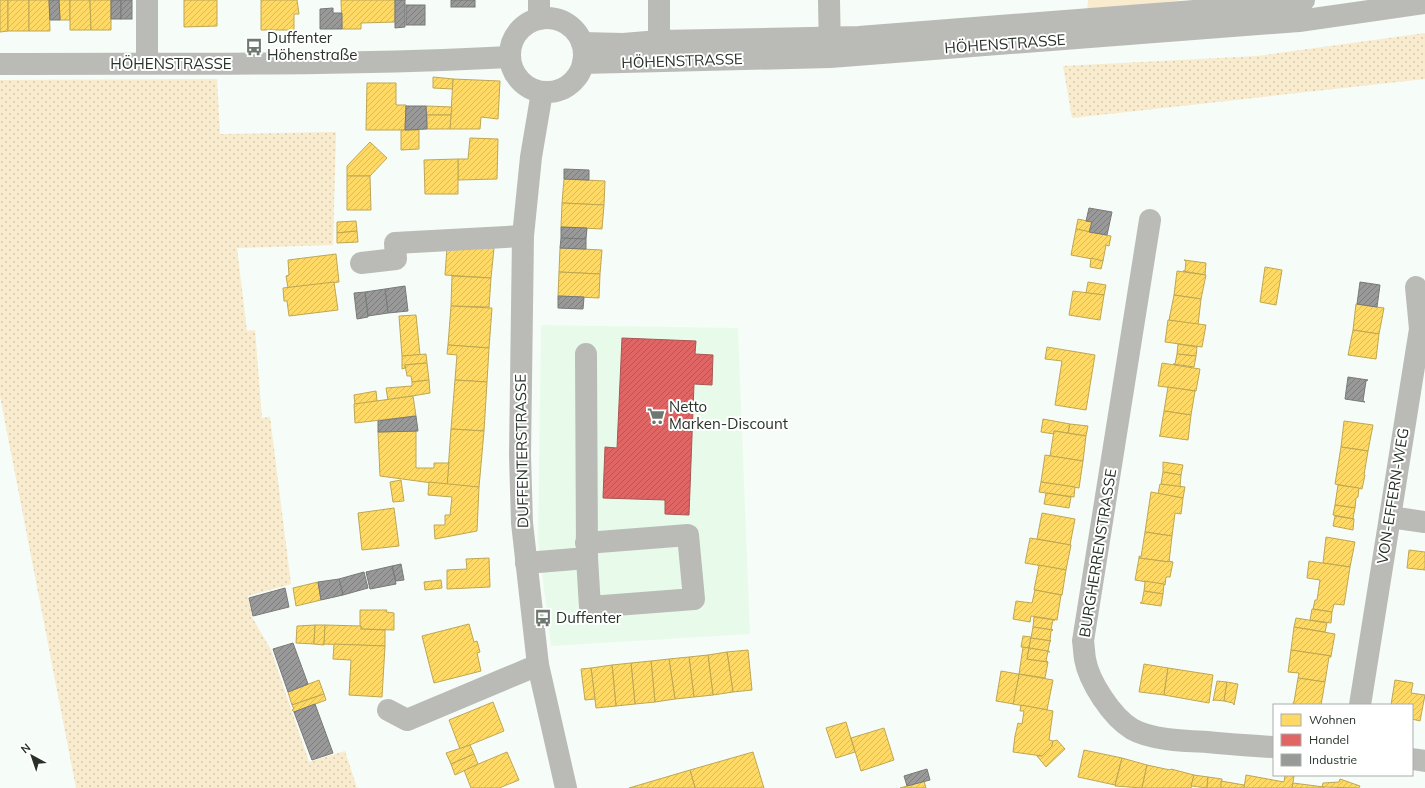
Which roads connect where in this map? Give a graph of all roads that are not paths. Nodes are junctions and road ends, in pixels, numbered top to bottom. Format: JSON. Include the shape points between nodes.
{"nodes":[{"id":1,"x":147,"y":0,"type":"edge"},
{"id":2,"x":659,"y":0,"type":"edge"},
{"id":3,"x":829,"y":0,"type":"edge"},
{"id":4,"x":1304,"y":0,"type":"edge"},
{"id":5,"x":1425,"y":3,"type":"edge"},
{"id":6,"x":539,"y":10,"type":"edge"},
{"id":7,"x":830,"y":48,"type":"junction"},
{"id":8,"x":659,"y":51,"type":"junction"},
{"id":9,"x":583,"y":53,"type":"junction"},
{"id":10,"x":510,"y":58,"type":"junction"},
{"id":11,"x":147,"y":63,"type":"junction"},
{"id":12,"x":0,"y":64,"type":"edge"},
{"id":13,"x":542,"y":92,"type":"junction"},
{"id":14,"x":1150,"y":220,"type":"dead end"},
{"id":15,"x":523,"y":236,"type":"junction"},
{"id":16,"x":361,"y":263,"type":"dead end"},
{"id":17,"x":1416,"y":287,"type":"dead end"},
{"id":18,"x":586,"y":354,"type":"dead end"},
{"id":19,"x":1390,"y":517,"type":"junction"},
{"id":20,"x":1425,"y":522,"type":"edge"},
{"id":21,"x":586,"y":550,"type":"junction"},
{"id":22,"x":526,"y":562,"type":"junction"},
{"id":23,"x":538,"y":665,"type":"junction"},
{"id":24,"x":1360,"y":704,"type":"edge"},
{"id":25,"x":388,"y":710,"type":"dead end"},
{"id":26,"x":1273,"y":748,"type":"edge"},
{"id":27,"x":1413,"y":760,"type":"edge"},
{"id":28,"x":1425,"y":761,"type":"edge"},
{"id":29,"x":566,"y":788,"type":"edge"}],
"edges":[{"from":1,"to":11,"type":"street"},
{"from":2,"to":8,"type":"street"},
{"from":3,"to":7,"type":"street"},
{"from":4,"to":7,"type":"street","name":"HÖHENSTRASSE","via":[[859,37]]},
{"from":5,"to":7,"type":"street","name":"HÖHENSTRASSE","via":[[1299,21]]},
{"from":6,"to":9,"type":"street","via":[[575,31]]},
{"from":6,"to":10,"type":"street","via":[[517,33]]},
{"from":7,"to":8,"type":"street","name":"HÖHENSTRASSE"},
{"from":8,"to":9,"type":"street","name":"HÖHENSTRASSE"},
{"from":9,"to":13,"type":"street","via":[[579,74],[572,82],[563,89]]},
{"from":10,"to":11,"type":"street","name":"HÖHENSTRASSE","via":[[252,64]]},
{"from":10,"to":13,"type":"street","via":[[515,74],[526,86]]},
{"from":11,"to":12,"type":"street","name":"HÖHENSTRASSE"},
{"from":13,"to":15,"type":"street","name":"DUFFENTERSTRASSE","via":[[530,157]]},
{"from":14,"to":26,"type":"street","name":"BURGHERRENSTRASSE","via":[[1083,641],[1085,660],[1093,682],[1106,702],[1118,718],[1132,729],[1147,735],[1176,740]]},
{"from":15,"to":16,"type":"street","via":[[395,243],[396,259]]},
{"from":15,"to":22,"type":"street","name":"DUFFENTERSTRASSE","via":[[520,455]]},
{"from":17,"to":19,"type":"street","name":"VON-EFFERN-WEG","via":[[1420,329]]},
{"from":18,"to":21,"type":"street"},
{"from":19,"to":20,"type":"street"},
{"from":19,"to":24,"type":"street","name":"VON-EFFERN-WEG"},
{"from":21,"to":21,"type":"street","via":[[590,607],[694,599],[688,535]]},
{"from":21,"to":22,"type":"street"},
{"from":22,"to":23,"type":"street","name":"DUFFENTERSTRASSE"},
{"from":23,"to":25,"type":"street","via":[[406,720]]},
{"from":23,"to":29,"type":"street","name":"DUFFENTERSTRASSE"},
{"from":27,"to":28,"type":"street"}]}
